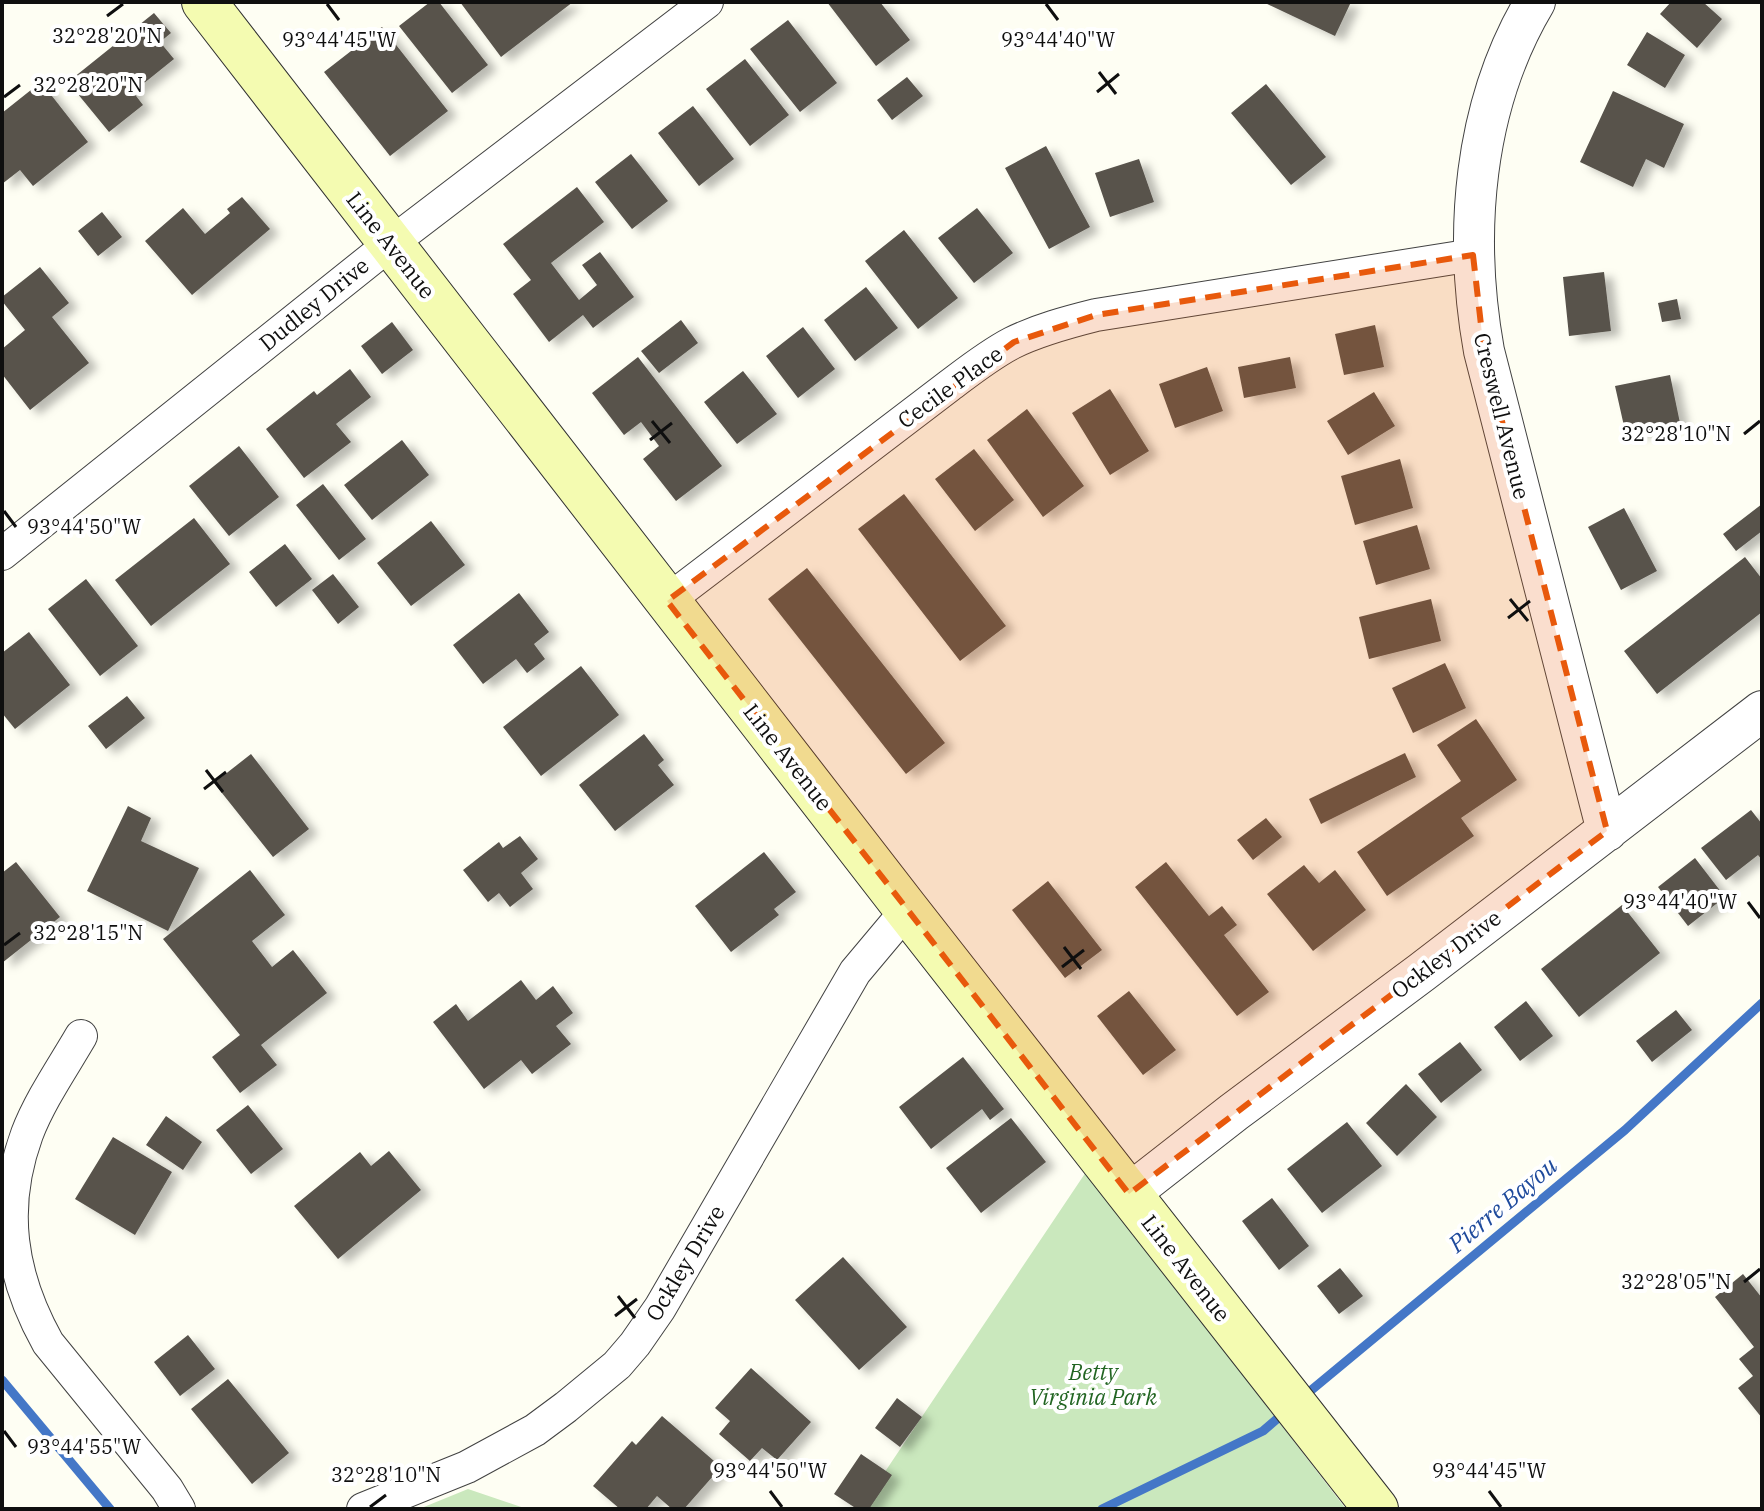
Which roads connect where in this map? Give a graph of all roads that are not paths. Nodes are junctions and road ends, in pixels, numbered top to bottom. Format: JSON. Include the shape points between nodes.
{"nodes":[{"id":1,"x":204,"y":2,"type":"edge"},
{"id":2,"x":707,"y":2,"type":"edge"},
{"id":3,"x":1535,"y":2,"type":"edge"},
{"id":4,"x":390,"y":244,"type":"junction"},
{"id":5,"x":1473,"y":255,"type":"junction"},
{"id":6,"x":2,"y":554,"type":"edge"},
{"id":7,"x":667,"y":601,"type":"junction"},
{"id":8,"x":1762,"y":711,"type":"edge"},
{"id":9,"x":1607,"y":831,"type":"junction"},
{"id":10,"x":907,"y":910,"type":"junction"},
{"id":11,"x":81,"y":1036,"type":"dead end"},
{"id":12,"x":1129,"y":1194,"type":"junction"},
{"id":13,"x":179,"y":1509,"type":"edge"},
{"id":14,"x":363,"y":1509,"type":"edge"},
{"id":15,"x":1376,"y":1509,"type":"edge"}],
"edges":[{"from":1,"to":4,"type":"main road","name":"Line Avenue"},
{"from":2,"to":4,"type":"street","name":"Dudley Drive"},
{"from":3,"to":5,"type":"street","name":"Creswell Avenue","via":[[1504,65],[1484,135],[1473,207]]},
{"from":4,"to":6,"type":"street","name":"Dudley Drive"},
{"from":4,"to":7,"type":"main road","name":"Line Avenue"},
{"from":5,"to":7,"type":"street","name":"Cecile Place","via":[[1096,315],[1014,342]]},
{"from":5,"to":9,"type":"street","name":"Creswell Avenue","via":[[1484,351]]},
{"from":7,"to":10,"type":"main road","name":"Line Avenue"},
{"from":8,"to":9,"type":"street","name":"Ockley Drive"},
{"from":9,"to":12,"type":"street","name":"Ockley Drive"},
{"from":10,"to":12,"type":"main road","name":"Line Avenue"},
{"from":10,"to":14,"type":"street","name":"Ockley Drive","via":[[855,972],[660,1308],[617,1365],[521,1437],[467,1467]]},
{"from":11,"to":13,"type":"street","via":[[38,1111],[14,1180],[11,1227],[18,1276],[48,1343]]},
{"from":12,"to":15,"type":"main road","name":"Line Avenue"}]}
